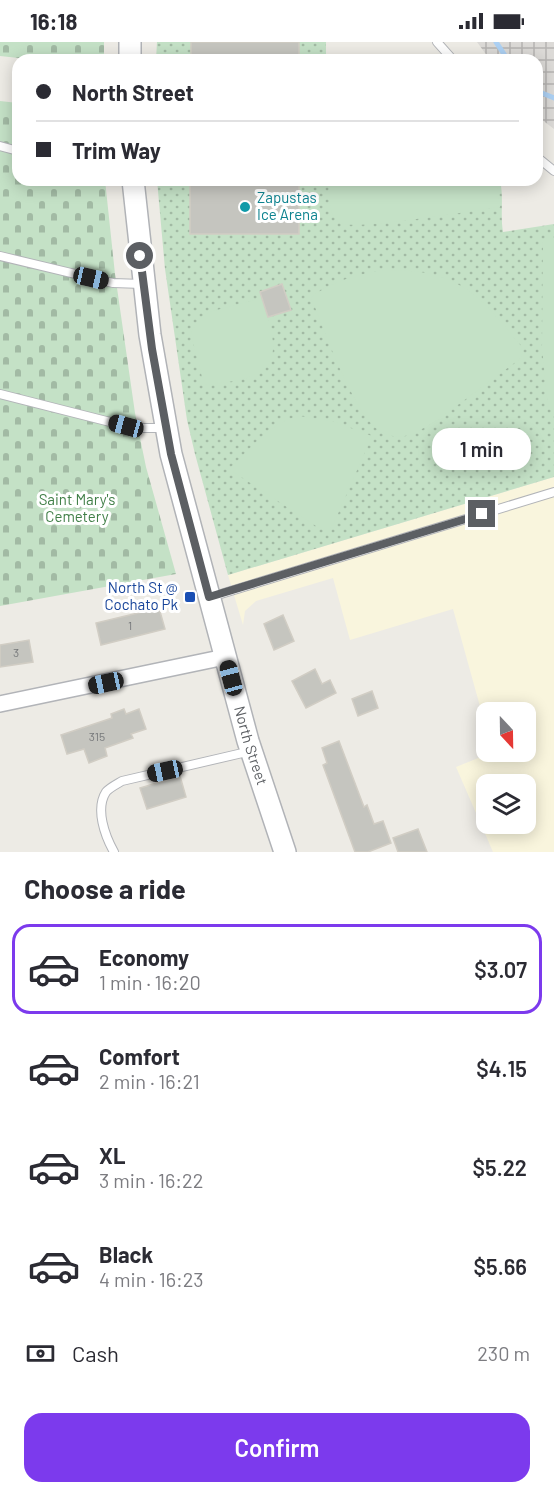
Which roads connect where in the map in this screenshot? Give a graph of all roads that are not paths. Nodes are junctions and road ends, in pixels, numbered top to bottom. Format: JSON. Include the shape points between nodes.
{"nodes":[{"id":1,"x":437,"y":42,"type":"edge"},
{"id":2,"x":448,"y":54,"type":"edge"},
{"id":3,"x":134,"y":186,"type":"edge"},
{"id":4,"x":0,"y":256,"type":"edge"},
{"id":5,"x":143,"y":284,"type":"junction"},
{"id":6,"x":0,"y":394,"type":"edge"},
{"id":7,"x":166,"y":428,"type":"junction"},
{"id":8,"x":552,"y":493,"type":"edge"},
{"id":9,"x":554,"y":504,"type":"edge"},
{"id":10,"x":209,"y":597,"type":"junction"},
{"id":11,"x":225,"y":657,"type":"junction"},
{"id":12,"x":0,"y":704,"type":"edge"},
{"id":13,"x":251,"y":751,"type":"junction"},
{"id":14,"x":114,"y":852,"type":"edge"},
{"id":15,"x":285,"y":852,"type":"edge"}],
"edges":[{"from":1,"to":2,"type":"lane"},
{"from":3,"to":5,"type":"main road","name":"North Street"},
{"from":4,"to":5,"type":"lane","via":[[114,283]]},
{"from":5,"to":7,"type":"main road","name":"North Street"},
{"from":6,"to":7,"type":"lane","via":[[126,426]]},
{"from":7,"to":10,"type":"main road","name":"North Street"},
{"from":8,"to":9,"type":"lane"},
{"from":8,"to":10,"type":"lane"},
{"from":10,"to":11,"type":"main road","name":"North Street"},
{"from":11,"to":12,"type":"street"},
{"from":11,"to":13,"type":"main road","name":"North Street"},
{"from":13,"to":14,"type":"lane","via":[[122,781],[106,792],[101,813]]},
{"from":13,"to":15,"type":"main road","name":"North Street"}]}
